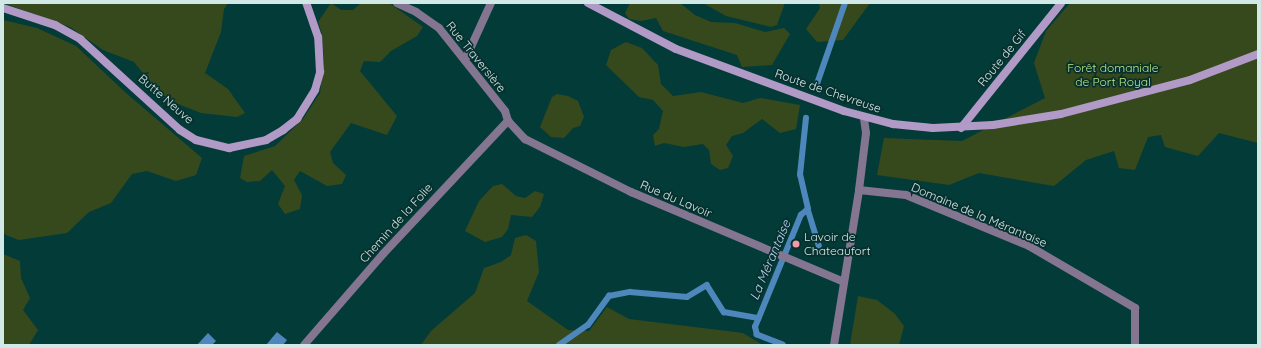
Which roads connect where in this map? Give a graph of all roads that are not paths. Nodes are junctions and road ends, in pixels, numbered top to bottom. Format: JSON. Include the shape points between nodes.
{"nodes":[{"id":1,"x":306,"y":3,"type":"edge"},
{"id":2,"x":397,"y":3,"type":"edge"},
{"id":3,"x":490,"y":3,"type":"edge"},
{"id":4,"x":588,"y":3,"type":"edge"},
{"id":5,"x":1061,"y":3,"type":"edge"},
{"id":6,"x":3,"y":8,"type":"edge"},
{"id":7,"x":1258,"y":54,"type":"edge"},
{"id":8,"x":465,"y":60,"type":"junction"},
{"id":9,"x":864,"y":118,"type":"junction"},
{"id":10,"x":508,"y":121,"type":"junction"},
{"id":11,"x":961,"y":128,"type":"junction"},
{"id":12,"x":859,"y":190,"type":"junction"},
{"id":13,"x":844,"y":282,"type":"junction"},
{"id":14,"x":304,"y":345,"type":"edge"},
{"id":15,"x":834,"y":345,"type":"edge"},
{"id":16,"x":1135,"y":345,"type":"edge"}],
"edges":[{"from":1,"to":6,"type":"main road","name":"Butte Neuve","via":[[318,37],[320,72],[315,90],[297,119],[283,130],[266,140],[229,148],[207,144],[180,130],[80,39],[55,25]]},
{"from":2,"to":8,"type":"street","name":"Rue Traversière","via":[[439,28]]},
{"from":3,"to":8,"type":"street"},
{"from":4,"to":9,"type":"main road","name":"Route de Chevreuse","via":[[676,49]]},
{"from":5,"to":11,"type":"main road","name":"Route de Gif"},
{"from":7,"to":11,"type":"main road","name":"Route de Chevreuse","via":[[1139,96],[1061,114]]},
{"from":8,"to":10,"type":"street","name":"Rue Traversière","via":[[505,111]]},
{"from":9,"to":11,"type":"main road","name":"Route de Chevreuse","via":[[893,124]]},
{"from":9,"to":12,"type":"street","via":[[866,133]]},
{"from":10,"to":13,"type":"street","name":"Rue du Lavoir","via":[[525,139],[617,185]]},
{"from":10,"to":14,"type":"street","name":"Chemin de la Folie","via":[[383,254]]},
{"from":12,"to":13,"type":"street"},
{"from":12,"to":16,"type":"street","name":"Domaine de la Mérantaise","via":[[906,195],[992,233],[1029,246],[1135,308]]},
{"from":13,"to":15,"type":"street"}]}
